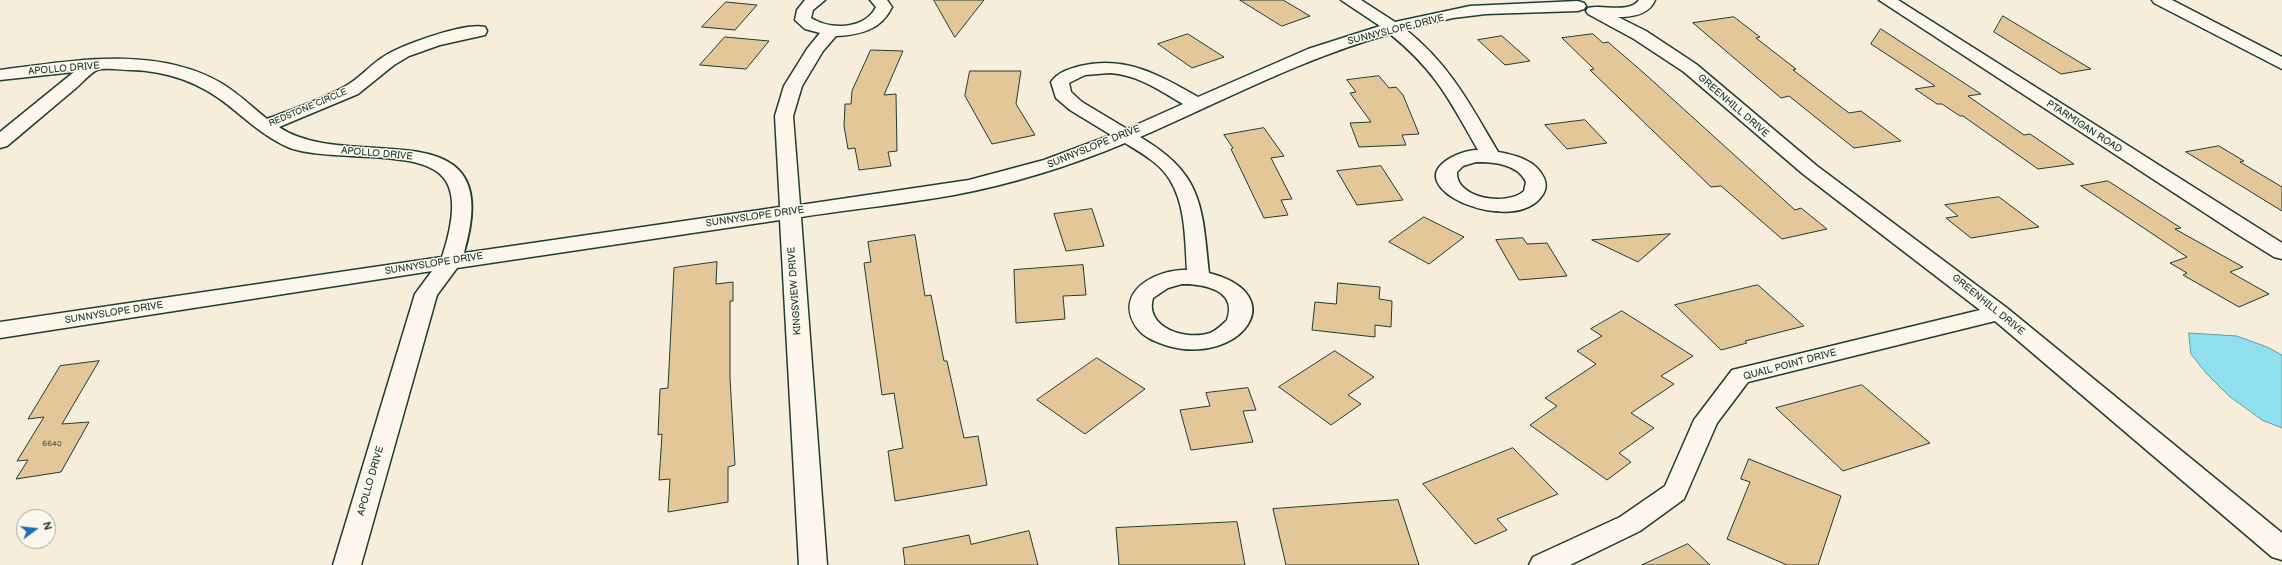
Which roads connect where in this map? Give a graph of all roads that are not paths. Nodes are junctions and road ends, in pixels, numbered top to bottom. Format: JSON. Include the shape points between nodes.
{"nodes":[{"id":1,"x":817,"y":0,"type":"edge"},
{"id":2,"x":878,"y":0,"type":"edge"},
{"id":3,"x":1349,"y":0,"type":"edge"},
{"id":4,"x":1509,"y":0,"type":"edge"},
{"id":5,"x":1664,"y":0,"type":"edge"},
{"id":6,"x":1887,"y":0,"type":"edge"},
{"id":7,"x":2160,"y":0,"type":"edge"},
{"id":8,"x":1573,"y":3,"type":"edge"},
{"id":9,"x":1644,"y":5,"type":"edge"},
{"id":10,"x":1485,"y":9,"type":"junction"},
{"id":11,"x":1594,"y":11,"type":"junction"},
{"id":12,"x":1394,"y":28,"type":"junction"},
{"id":13,"x":479,"y":31,"type":"dead end"},
{"id":14,"x":831,"y":31,"type":"junction"},
{"id":15,"x":2282,"y":64,"type":"edge"},
{"id":16,"x":92,"y":66,"type":"junction"},
{"id":17,"x":1690,"y":68,"type":"junction"},
{"id":18,"x":0,"y":75,"type":"edge"},
{"id":19,"x":1197,"y":104,"type":"junction"},
{"id":20,"x":265,"y":126,"type":"junction"},
{"id":21,"x":1126,"y":135,"type":"junction"},
{"id":22,"x":0,"y":142,"type":"edge"},
{"id":23,"x":1491,"y":156,"type":"dead end"},
{"id":24,"x":790,"y":212,"type":"junction"},
{"id":25,"x":2282,"y":252,"type":"edge"},
{"id":26,"x":450,"y":262,"type":"junction"},
{"id":27,"x":1199,"y":277,"type":"dead end"},
{"id":28,"x":1999,"y":313,"type":"junction"},
{"id":29,"x":0,"y":330,"type":"edge"},
{"id":30,"x":2282,"y":549,"type":"edge"},
{"id":31,"x":347,"y":565,"type":"edge"},
{"id":32,"x":813,"y":565,"type":"edge"},
{"id":33,"x":1542,"y":565,"type":"edge"}],
"edges":[{"from":1,"to":14,"type":"street","via":[[806,7],[802,13],[803,20],[813,27]]},
{"from":2,"to":14,"type":"street","via":[[884,8],[877,19],[857,28]]},
{"from":3,"to":12,"type":"street"},
{"from":4,"to":10,"type":"street","name":"SUNNYSLOPE DRIVE"},
{"from":5,"to":9,"type":"street"},
{"from":6,"to":25,"type":"street","name":"PTARMIGAN ROAD"},
{"from":7,"to":15,"type":"street"},
{"from":8,"to":10,"type":"street","name":"SUNNYSLOPE DRIVE","via":[[1551,9]]},
{"from":8,"to":11,"type":"street"},
{"from":9,"to":11,"type":"street","via":[[1619,13]]},
{"from":9,"to":17,"type":"street","name":"GREENHILL DRIVE","via":[[1655,30]]},
{"from":10,"to":12,"type":"street","name":"SUNNYSLOPE DRIVE"},
{"from":11,"to":17,"type":"street","name":"GREENHILL DRIVE","via":[[1640,35]]},
{"from":12,"to":19,"type":"street","name":"SUNNYSLOPE DRIVE","via":[[1302,58]]},
{"from":12,"to":23,"type":"street","via":[[1424,56],[1456,94]]},
{"from":13,"to":20,"type":"street","name":"REDSTONE CIRCLE","via":[[413,48],[393,58],[354,88],[334,99]]},
{"from":14,"to":24,"type":"street","name":"KINGSVIEW DRIVE","via":[[816,49],[793,86],[784,116]]},
{"from":16,"to":18,"type":"street","name":"APOLLO DRIVE"},
{"from":16,"to":20,"type":"street","name":"APOLLO DRIVE","via":[[159,68],[185,74],[215,87]]},
{"from":16,"to":22,"type":"street"},
{"from":17,"to":28,"type":"street","name":"GREENHILL DRIVE","via":[[1810,170]]},
{"from":19,"to":21,"type":"street","name":"SUNNYSLOPE DRIVE"},
{"from":19,"to":21,"type":"street","via":[[1142,73],[1127,68],[1089,69],[1068,74],[1060,82],[1062,94],[1076,106]]},
{"from":20,"to":26,"type":"street","name":"APOLLO DRIVE","via":[[278,136],[299,144],[325,150],[411,155],[433,162],[449,171],[460,183],[464,198]]},
{"from":21,"to":24,"type":"street","name":"SUNNYSLOPE DRIVE","via":[[1044,167],[997,180],[953,189]]},
{"from":21,"to":27,"type":"street","via":[[1156,154],[1179,178],[1192,212]]},
{"from":24,"to":26,"type":"street","name":"SUNNYSLOPE DRIVE"},
{"from":24,"to":32,"type":"street","name":"KINGSVIEW DRIVE"},
{"from":26,"to":29,"type":"street","name":"SUNNYSLOPE DRIVE"},
{"from":26,"to":31,"type":"street","name":"APOLLO DRIVE","via":[[426,294]]},
{"from":28,"to":30,"type":"street","name":"GREENHILL DRIVE"},
{"from":28,"to":33,"type":"street","name":"QUAIL POINT DRIVE","via":[[1740,376],[1706,420],[1675,492],[1630,524]]}]}
